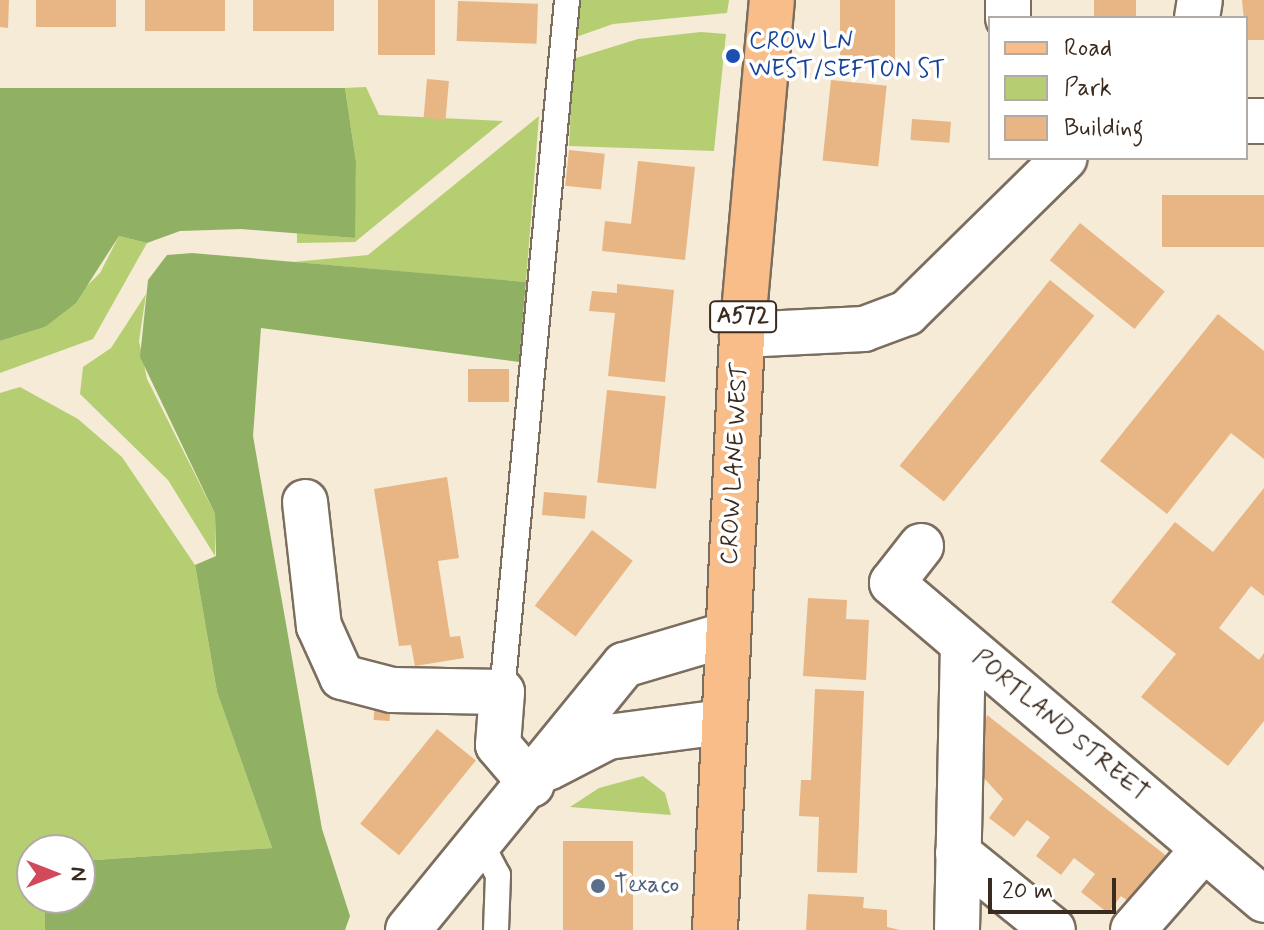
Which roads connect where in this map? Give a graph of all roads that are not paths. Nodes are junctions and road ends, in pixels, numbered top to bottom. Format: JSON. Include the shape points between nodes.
{"nodes":[{"id":1,"x":567,"y":0,"type":"edge"},
{"id":2,"x":772,"y":0,"type":"edge"},
{"id":3,"x":1050,"y":162,"type":"edge"},
{"id":4,"x":742,"y":335,"type":"junction"},
{"id":5,"x":305,"y":502,"type":"dead end"},
{"id":6,"x":921,"y":546,"type":"dead end"},
{"id":7,"x":725,"y":635,"type":"junction"},
{"id":8,"x":963,"y":644,"type":"junction"},
{"id":9,"x":502,"y":692,"type":"junction"},
{"id":10,"x":722,"y":722,"type":"junction"},
{"id":11,"x":539,"y":777,"type":"junction"},
{"id":12,"x":482,"y":845,"type":"junction"},
{"id":13,"x":1204,"y":849,"type":"junction"},
{"id":14,"x":958,"y":853,"type":"junction"},
{"id":15,"x":1264,"y":900,"type":"edge"},
{"id":16,"x":408,"y":930,"type":"edge"},
{"id":17,"x":496,"y":930,"type":"edge"},
{"id":18,"x":715,"y":930,"type":"edge"},
{"id":19,"x":957,"y":930,"type":"edge"},
{"id":20,"x":1053,"y":930,"type":"edge"},
{"id":21,"x":1133,"y":930,"type":"edge"}],
"edges":[{"from":1,"to":9,"type":"lane"},
{"from":2,"to":4,"type":"main road","name":"CROW LANE WEST","number":"A572"},
{"from":3,"to":4,"type":"street","via":[[907,313],[864,329]]},
{"from":4,"to":7,"type":"main road","name":"CROW LANE WEST","number":"A572"},
{"from":5,"to":9,"type":"street","via":[[319,626],[342,677],[392,690]]},
{"from":6,"to":8,"type":"street","name":"PORTLAND STREET","via":[[892,583]]},
{"from":7,"to":10,"type":"main road","name":"CROW LANE WEST","number":"A572"},
{"from":7,"to":11,"type":"street","via":[[624,665]]},
{"from":8,"to":13,"type":"street","name":"PORTLAND STREET"},
{"from":8,"to":14,"type":"street"},
{"from":9,"to":11,"type":"street","via":[[498,745]]},
{"from":10,"to":11,"type":"street","via":[[608,737]]},
{"from":10,"to":18,"type":"main road","name":"CROW LANE WEST","number":"A572"},
{"from":11,"to":12,"type":"street"},
{"from":12,"to":16,"type":"street"},
{"from":12,"to":17,"type":"lane","via":[[498,875]]},
{"from":13,"to":15,"type":"street","name":"PORTLAND STREET"},
{"from":13,"to":21,"type":"street"},
{"from":14,"to":19,"type":"street"},
{"from":14,"to":20,"type":"street"}]}
